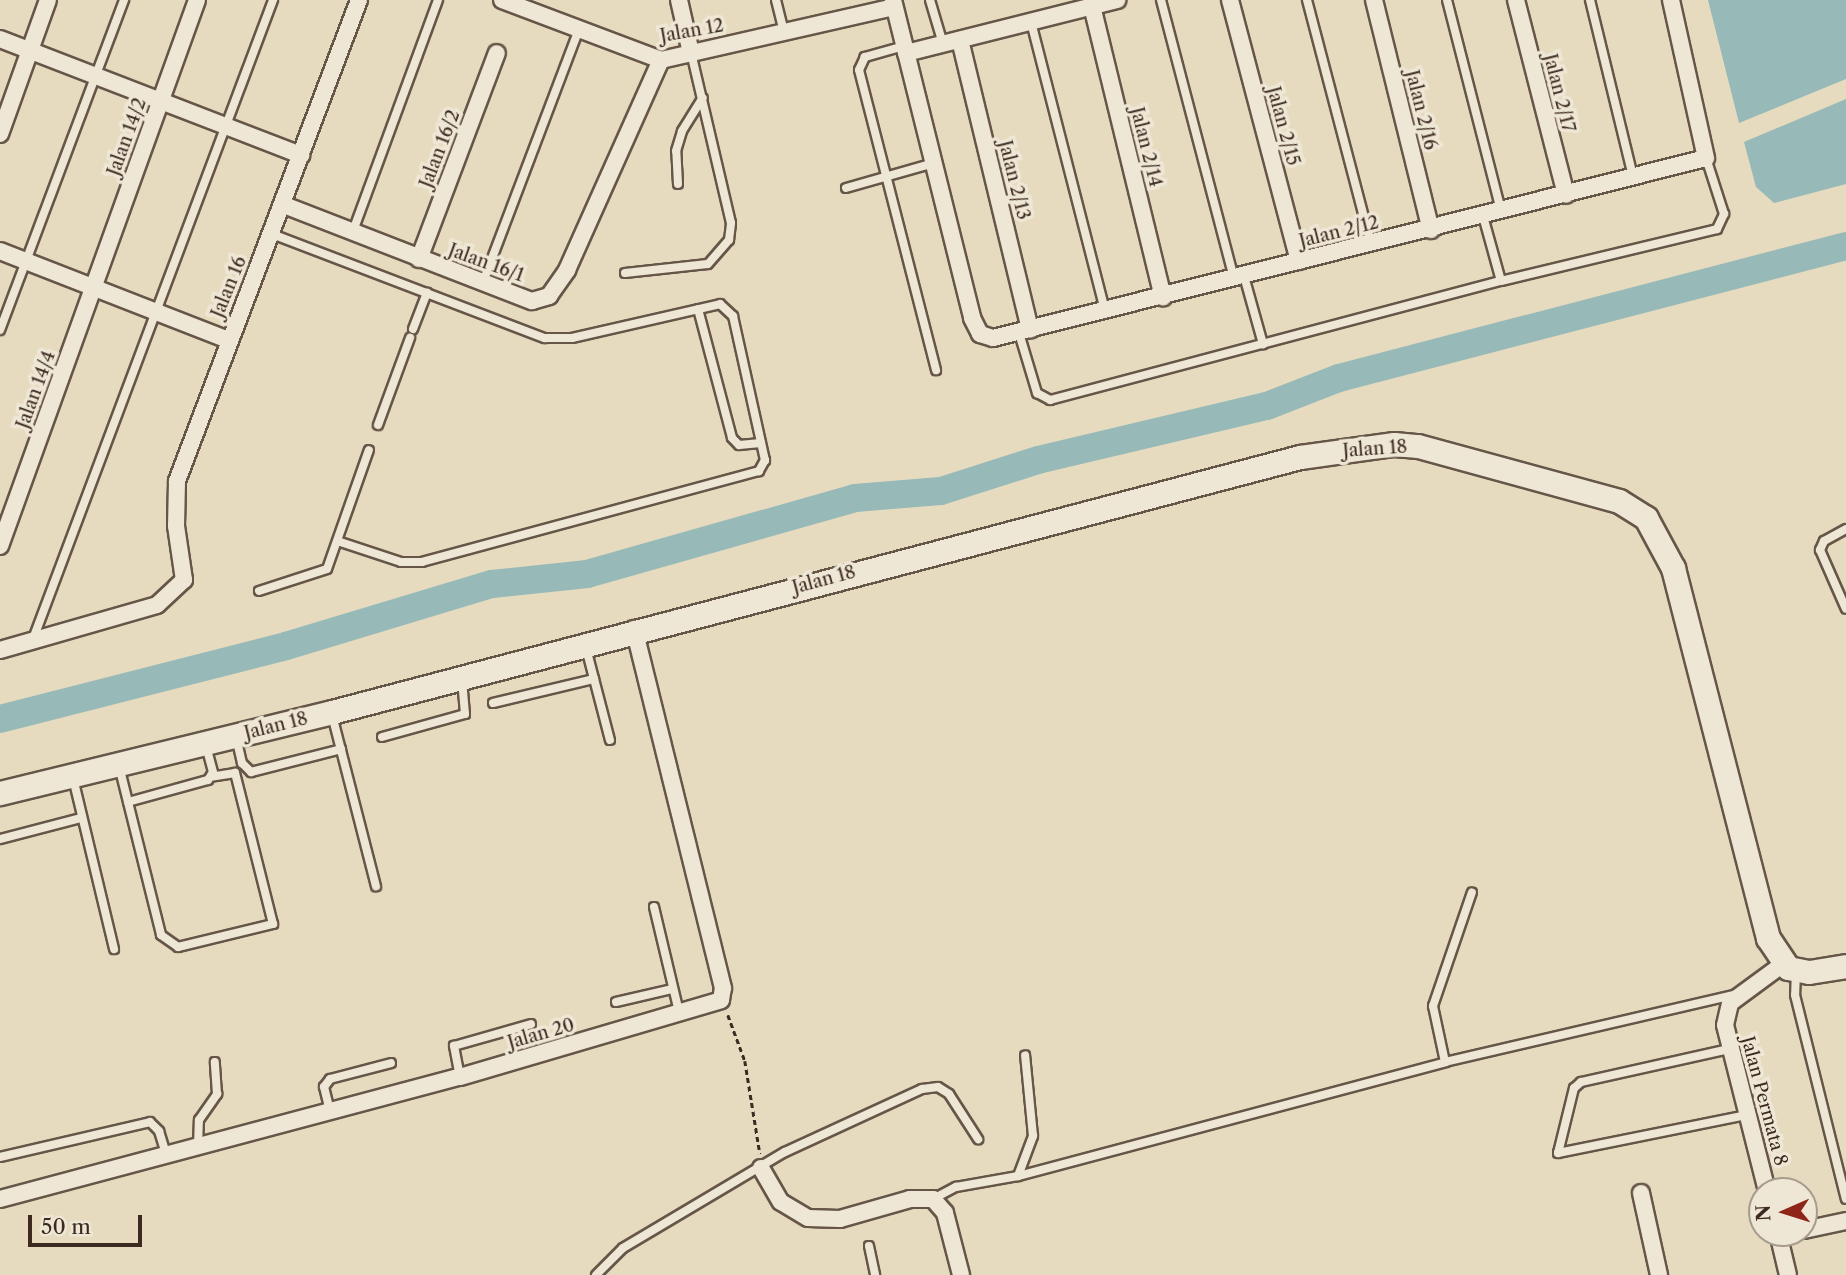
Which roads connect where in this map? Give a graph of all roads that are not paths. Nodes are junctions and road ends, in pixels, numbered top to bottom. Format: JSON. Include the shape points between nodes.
{"nodes":[{"id":1,"x":48,"y":0,"type":"edge"},
{"id":2,"x":124,"y":0,"type":"edge"},
{"id":3,"x":197,"y":0,"type":"edge"},
{"id":4,"x":273,"y":0,"type":"edge"},
{"id":5,"x":359,"y":0,"type":"edge"},
{"id":6,"x":438,"y":0,"type":"edge"},
{"id":7,"x":502,"y":0,"type":"edge"},
{"id":8,"x":679,"y":0,"type":"edge"},
{"id":9,"x":776,"y":0,"type":"edge"},
{"id":10,"x":930,"y":0,"type":"edge"},
{"id":11,"x":1117,"y":0,"type":"edge"},
{"id":12,"x":1161,"y":0,"type":"edge"},
{"id":13,"x":1230,"y":0,"type":"edge"},
{"id":14,"x":1307,"y":0,"type":"edge"},
{"id":15,"x":1374,"y":0,"type":"edge"},
{"id":16,"x":1447,"y":0,"type":"edge"},
{"id":17,"x":1516,"y":0,"type":"edge"},
{"id":18,"x":1590,"y":0,"type":"edge"},
{"id":19,"x":1671,"y":0,"type":"edge"},
{"id":20,"x":894,"y":3,"type":"edge"},
{"id":21,"x":1092,"y":6,"type":"junction"},
{"id":22,"x":857,"y":7,"type":"edge"},
{"id":23,"x":1031,"y":22,"type":"junction"},
{"id":24,"x":579,"y":29,"type":"junction"},
{"id":25,"x":784,"y":32,"type":"junction"},
{"id":26,"x":0,"y":39,"type":"edge"},
{"id":27,"x":960,"y":40,"type":"junction"},
{"id":28,"x":943,"y":44,"type":"junction"},
{"id":29,"x":905,"y":50,"type":"junction"},
{"id":30,"x":30,"y":51,"type":"junction"},
{"id":31,"x":497,"y":53,"type":"dead end"},
{"id":32,"x":691,"y":53,"type":"junction"},
{"id":33,"x":662,"y":60,"type":"junction"},
{"id":34,"x":96,"y":77,"type":"junction"},
{"id":35,"x":702,"y":98,"type":"junction"},
{"id":36,"x":160,"y":103,"type":"junction"},
{"id":37,"x":225,"y":127,"type":"junction"},
{"id":38,"x":0,"y":134,"type":"edge"},
{"id":39,"x":301,"y":155,"type":"junction"},
{"id":40,"x":1706,"y":158,"type":"junction"},
{"id":41,"x":933,"y":163,"type":"junction"},
{"id":42,"x":887,"y":176,"type":"junction"},
{"id":43,"x":1633,"y":180,"type":"junction"},
{"id":44,"x":678,"y":184,"type":"dead end"},
{"id":45,"x":846,"y":188,"type":"dead end"},
{"id":46,"x":1566,"y":195,"type":"junction"},
{"id":47,"x":284,"y":205,"type":"junction"},
{"id":48,"x":1501,"y":211,"type":"junction"},
{"id":49,"x":1483,"y":216,"type":"junction"},
{"id":50,"x":1431,"y":230,"type":"junction"},
{"id":51,"x":353,"y":231,"type":"junction"},
{"id":52,"x":272,"y":234,"type":"junction"},
{"id":53,"x":1371,"y":244,"type":"junction"},
{"id":54,"x":0,"y":251,"type":"edge"},
{"id":55,"x":419,"y":259,"type":"junction"},
{"id":56,"x":27,"y":261,"type":"junction"},
{"id":57,"x":1299,"y":261,"type":"junction"},
{"id":58,"x":625,"y":273,"type":"dead end"},
{"id":59,"x":1239,"y":277,"type":"junction"},
{"id":60,"x":1501,"y":281,"type":"junction"},
{"id":61,"x":483,"y":282,"type":"junction"},
{"id":62,"x":93,"y":287,"type":"junction"},
{"id":63,"x":427,"y":292,"type":"junction"},
{"id":64,"x":1163,"y":296,"type":"junction"},
{"id":65,"x":698,"y":309,"type":"junction"},
{"id":66,"x":1105,"y":310,"type":"junction"},
{"id":67,"x":156,"y":312,"type":"junction"},
{"id":68,"x":414,"y":329,"type":"dead end"},
{"id":69,"x":0,"y":330,"type":"edge"},
{"id":70,"x":1024,"y":331,"type":"junction"},
{"id":71,"x":410,"y":338,"type":"dead end"},
{"id":72,"x":228,"y":340,"type":"junction"},
{"id":73,"x":1263,"y":344,"type":"junction"},
{"id":74,"x":936,"y":370,"type":"dead end"},
{"id":75,"x":378,"y":425,"type":"dead end"},
{"id":76,"x":761,"y":443,"type":"junction"},
{"id":77,"x":369,"y":450,"type":"dead end"},
{"id":78,"x":8,"y":502,"type":"edge"},
{"id":79,"x":1846,"y":529,"type":"edge"},
{"id":80,"x":337,"y":541,"type":"junction"},
{"id":81,"x":0,"y":546,"type":"edge"},
{"id":82,"x":259,"y":591,"type":"dead end"},
{"id":83,"x":1846,"y":609,"type":"edge"},
{"id":84,"x":634,"y":629,"type":"junction"},
{"id":85,"x":32,"y":642,"type":"junction"},
{"id":86,"x":584,"y":642,"type":"junction"},
{"id":87,"x":0,"y":650,"type":"edge"},
{"id":88,"x":461,"y":678,"type":"junction"},
{"id":89,"x":594,"y":678,"type":"junction"},
{"id":90,"x":493,"y":704,"type":"dead end"},
{"id":91,"x":332,"y":712,"type":"junction"},
{"id":92,"x":235,"y":736,"type":"junction"},
{"id":93,"x":382,"y":737,"type":"dead end"},
{"id":94,"x":610,"y":740,"type":"dead end"},
{"id":95,"x":205,"y":743,"type":"junction"},
{"id":96,"x":341,"y":749,"type":"junction"},
{"id":97,"x":119,"y":765,"type":"junction"},
{"id":98,"x":72,"y":776,"type":"junction"},
{"id":99,"x":211,"y":777,"type":"junction"},
{"id":100,"x":0,"y":793,"type":"edge"},
{"id":101,"x":128,"y":802,"type":"junction"},
{"id":102,"x":81,"y":818,"type":"junction"},
{"id":103,"x":0,"y":839,"type":"edge"},
{"id":104,"x":376,"y":886,"type":"dead end"},
{"id":105,"x":1472,"y":892,"type":"dead end"},
{"id":106,"x":654,"y":908,"type":"dead end"},
{"id":107,"x":114,"y":949,"type":"dead end"},
{"id":108,"x":1846,"y":966,"type":"edge"},
{"id":109,"x":1789,"y":967,"type":"junction"},
{"id":110,"x":672,"y":989,"type":"junction"},
{"id":111,"x":1740,"y":994,"type":"junction"},
{"id":112,"x":616,"y":1002,"type":"dead end"},
{"id":113,"x":680,"y":1015,"type":"junction"},
{"id":114,"x":531,"y":1024,"type":"dead end"},
{"id":115,"x":1728,"y":1049,"type":"junction"},
{"id":116,"x":1025,"y":1055,"type":"dead end"},
{"id":117,"x":215,"y":1062,"type":"dead end"},
{"id":118,"x":1445,"y":1062,"type":"junction"},
{"id":119,"x":391,"y":1063,"type":"dead end"},
{"id":120,"x":460,"y":1077,"type":"junction"},
{"id":121,"x":330,"y":1111,"type":"junction"},
{"id":122,"x":1747,"y":1115,"type":"junction"},
{"id":123,"x":978,"y":1139,"type":"dead end"},
{"id":124,"x":198,"y":1146,"type":"junction"},
{"id":125,"x":166,"y":1154,"type":"junction"},
{"id":126,"x":0,"y":1157,"type":"edge"},
{"id":127,"x":761,"y":1168,"type":"junction"},
{"id":128,"x":1018,"y":1176,"type":"junction"},
{"id":129,"x":1763,"y":1177,"type":"edge"},
{"id":130,"x":1641,"y":1193,"type":"dead end"},
{"id":131,"x":0,"y":1199,"type":"edge"},
{"id":132,"x":933,"y":1199,"type":"junction"},
{"id":133,"x":1846,"y":1199,"type":"edge"},
{"id":134,"x":1846,"y":1221,"type":"edge"},
{"id":135,"x":1818,"y":1227,"type":"edge"},
{"id":136,"x":869,"y":1246,"type":"dead end"},
{"id":137,"x":1785,"y":1247,"type":"edge"},
{"id":138,"x":596,"y":1275,"type":"edge"},
{"id":139,"x":875,"y":1275,"type":"edge"},
{"id":140,"x":961,"y":1275,"type":"edge"},
{"id":141,"x":1659,"y":1275,"type":"edge"},
{"id":142,"x":1788,"y":1275,"type":"edge"}],
"edges":[{"from":1,"to":30,"type":"street"},
{"from":2,"to":34,"type":"lane"},
{"from":3,"to":36,"type":"street","name":"Jalan 14/2"},
{"from":4,"to":37,"type":"lane"},
{"from":5,"to":39,"type":"street","name":"Jalan 16"},
{"from":6,"to":51,"type":"lane"},
{"from":7,"to":24,"type":"street","name":"Jalan 12"},
{"from":8,"to":32,"type":"street"},
{"from":9,"to":25,"type":"lane"},
{"from":10,"to":28,"type":"lane"},
{"from":11,"to":21,"type":"street"},
{"from":12,"to":59,"type":"lane"},
{"from":13,"to":57,"type":"street","name":"Jalan 2/15"},
{"from":14,"to":53,"type":"lane"},
{"from":15,"to":50,"type":"street","name":"Jalan 2/16"},
{"from":16,"to":48,"type":"lane"},
{"from":17,"to":46,"type":"street","name":"Jalan 2/17"},
{"from":18,"to":43,"type":"lane"},
{"from":19,"to":40,"type":"street"},
{"from":20,"to":22,"type":"street","name":"Jalan 12"},
{"from":20,"to":29,"type":"street"},
{"from":21,"to":23,"type":"street"},
{"from":21,"to":64,"type":"street","name":"Jalan 2/14"},
{"from":22,"to":25,"type":"street","name":"Jalan 12"},
{"from":23,"to":27,"type":"street"},
{"from":23,"to":66,"type":"lane"},
{"from":24,"to":33,"type":"street","name":"Jalan 12"},
{"from":24,"to":61,"type":"lane"},
{"from":25,"to":32,"type":"street","name":"Jalan 12"},
{"from":26,"to":30,"type":"street"},
{"from":27,"to":28,"type":"street"},
{"from":27,"to":70,"type":"street","name":"Jalan 2/13"},
{"from":28,"to":29,"type":"street"},
{"from":29,"to":41,"type":"street"},
{"from":29,"to":42,"type":"lane","via":[[865,57],[859,70]]},
{"from":30,"to":34,"type":"street"},
{"from":30,"to":38,"type":"street"},
{"from":31,"to":55,"type":"street","name":"Jalan 16/2"},
{"from":32,"to":33,"type":"street","name":"Jalan 12"},
{"from":32,"to":35,"type":"lane"},
{"from":33,"to":61,"type":"street","name":"Jalan 16/1","via":[[560,284],[549,296],[532,300]]},
{"from":34,"to":36,"type":"street"},
{"from":34,"to":56,"type":"lane"},
{"from":35,"to":44,"type":"lane","via":[[676,151]]},
{"from":35,"to":58,"type":"lane","via":[[731,223],[729,240],[708,264]]},
{"from":36,"to":37,"type":"street"},
{"from":36,"to":62,"type":"street","name":"Jalan 14/2"},
{"from":37,"to":39,"type":"street"},
{"from":37,"to":67,"type":"lane"},
{"from":39,"to":47,"type":"street","name":"Jalan 16"},
{"from":40,"to":43,"type":"street","name":"Jalan 2/12"},
{"from":40,"to":60,"type":"lane","via":[[1724,214],[1717,229]]},
{"from":41,"to":42,"type":"lane"},
{"from":41,"to":70,"type":"street","name":"Jalan 2/12","via":[[980,334],[993,338]]},
{"from":42,"to":45,"type":"lane"},
{"from":42,"to":74,"type":"lane"},
{"from":43,"to":46,"type":"street","name":"Jalan 2/12"},
{"from":46,"to":48,"type":"street","name":"Jalan 2/12"},
{"from":47,"to":51,"type":"street","name":"Jalan 16/1"},
{"from":47,"to":52,"type":"street","name":"Jalan 16"},
{"from":48,"to":49,"type":"street","name":"Jalan 2/12"},
{"from":49,"to":50,"type":"street","name":"Jalan 2/12"},
{"from":49,"to":60,"type":"lane"},
{"from":50,"to":53,"type":"street","name":"Jalan 2/12"},
{"from":51,"to":55,"type":"street","name":"Jalan 16/1"},
{"from":52,"to":63,"type":"lane"},
{"from":52,"to":72,"type":"street","name":"Jalan 16"},
{"from":53,"to":57,"type":"street","name":"Jalan 2/12"},
{"from":54,"to":56,"type":"street"},
{"from":55,"to":61,"type":"street","name":"Jalan 16/1"},
{"from":56,"to":62,"type":"street"},
{"from":56,"to":69,"type":"lane"},
{"from":57,"to":59,"type":"street","name":"Jalan 2/12"},
{"from":59,"to":64,"type":"street","name":"Jalan 2/12"},
{"from":59,"to":73,"type":"lane"},
{"from":60,"to":73,"type":"lane"},
{"from":62,"to":67,"type":"street"},
{"from":62,"to":78,"type":"street","name":"Jalan 14/4"},
{"from":63,"to":65,"type":"lane","via":[[558,340]]},
{"from":63,"to":68,"type":"lane"},
{"from":64,"to":66,"type":"street","name":"Jalan 2/12"},
{"from":65,"to":76,"type":"lane","via":[[732,438],[739,446]]},
{"from":65,"to":76,"type":"lane","via":[[720,304],[733,316]]},
{"from":66,"to":70,"type":"street","name":"Jalan 2/12"},
{"from":67,"to":72,"type":"street"},
{"from":67,"to":85,"type":"lane"},
{"from":70,"to":73,"type":"lane","via":[[1037,393],[1045,401]]},
{"from":71,"to":75,"type":"lane"},
{"from":72,"to":85,"type":"street","name":"Jalan 16","via":[[177,481],[176,526],[185,566],[176,593],[131,615]]},
{"from":76,"to":80,"type":"lane","via":[[765,460],[759,471],[422,562],[401,562]]},
{"from":77,"to":80,"type":"lane"},
{"from":78,"to":81,"type":"street","name":"Jalan 14/4"},
{"from":79,"to":83,"type":"lane","via":[[1824,541],[1820,550]]},
{"from":80,"to":82,"type":"lane","via":[[321,573]]},
{"from":84,"to":86,"type":"street","name":"Jalan 18"},
{"from":84,"to":109,"type":"street","name":"Jalan 18","via":[[1300,457],[1383,445],[1418,446],[1619,501],[1646,518],[1673,568],[1758,904]]},
{"from":84,"to":113,"type":"street","name":"Jalan 20","via":[[723,988],[721,1000]]},
{"from":85,"to":87,"type":"street"},
{"from":86,"to":88,"type":"street","name":"Jalan 18"},
{"from":86,"to":89,"type":"lane"},
{"from":88,"to":91,"type":"street","name":"Jalan 18"},
{"from":88,"to":93,"type":"lane","via":[[465,714]]},
{"from":89,"to":90,"type":"lane"},
{"from":89,"to":94,"type":"lane"},
{"from":91,"to":92,"type":"street","name":"Jalan 18"},
{"from":91,"to":96,"type":"lane"},
{"from":92,"to":95,"type":"street","name":"Jalan 18"},
{"from":92,"to":96,"type":"lane","via":[[242,763],[251,772]]},
{"from":95,"to":97,"type":"street","name":"Jalan 18"},
{"from":95,"to":99,"type":"lane"},
{"from":96,"to":104,"type":"lane"},
{"from":97,"to":98,"type":"street","name":"Jalan 18"},
{"from":97,"to":101,"type":"lane"},
{"from":98,"to":100,"type":"street","name":"Jalan 18"},
{"from":98,"to":102,"type":"lane"},
{"from":99,"to":101,"type":"lane"},
{"from":99,"to":101,"type":"lane","via":[[235,773],[272,911],[273,924],[260,929],[178,947],[168,944],[161,935]]},
{"from":102,"to":103,"type":"lane"},
{"from":102,"to":107,"type":"lane"},
{"from":105,"to":118,"type":"lane","via":[[1433,1006]]},
{"from":106,"to":110,"type":"lane"},
{"from":108,"to":109,"type":"street"},
{"from":109,"to":111,"type":"street"},
{"from":109,"to":133,"type":"lane"},
{"from":110,"to":112,"type":"lane"},
{"from":110,"to":113,"type":"lane"},
{"from":111,"to":115,"type":"street","name":"Jalan Permata 8","via":[[1726,1013]]},
{"from":111,"to":118,"type":"lane"},
{"from":113,"to":120,"type":"street","name":"Jalan 20"},
{"from":114,"to":120,"type":"lane","via":[[454,1045]]},
{"from":115,"to":122,"type":"street","name":"Jalan Permata 8"},
{"from":115,"to":122,"type":"lane","via":[[1581,1082],[1574,1088],[1558,1153],[1564,1156]]},
{"from":116,"to":128,"type":"lane","via":[[1033,1136]]},
{"from":117,"to":124,"type":"lane","via":[[216,1094],[199,1120]]},
{"from":118,"to":128,"type":"lane"},
{"from":119,"to":121,"type":"lane","via":[[330,1079],[324,1087]]},
{"from":120,"to":121,"type":"street","name":"Jalan 20"},
{"from":121,"to":124,"type":"street","name":"Jalan 20"},
{"from":122,"to":129,"type":"street","name":"Jalan Permata 8"},
{"from":123,"to":127,"type":"lane","via":[[949,1094],[938,1087],[870,1111]]},
{"from":124,"to":125,"type":"street","name":"Jalan 20"},
{"from":125,"to":126,"type":"lane","via":[[159,1131],[150,1122]]},
{"from":125,"to":131,"type":"street","name":"Jalan 20"},
{"from":127,"to":132,"type":"street","via":[[781,1202],[808,1219],[840,1219],[910,1199]]},
{"from":127,"to":138,"type":"lane","via":[[623,1248]]},
{"from":128,"to":132,"type":"lane","via":[[956,1187]]},
{"from":130,"to":141,"type":"street"},
{"from":132,"to":140,"type":"street","via":[[945,1213]]},
{"from":134,"to":135,"type":"street"},
{"from":136,"to":139,"type":"lane"},
{"from":137,"to":142,"type":"street"}]}
